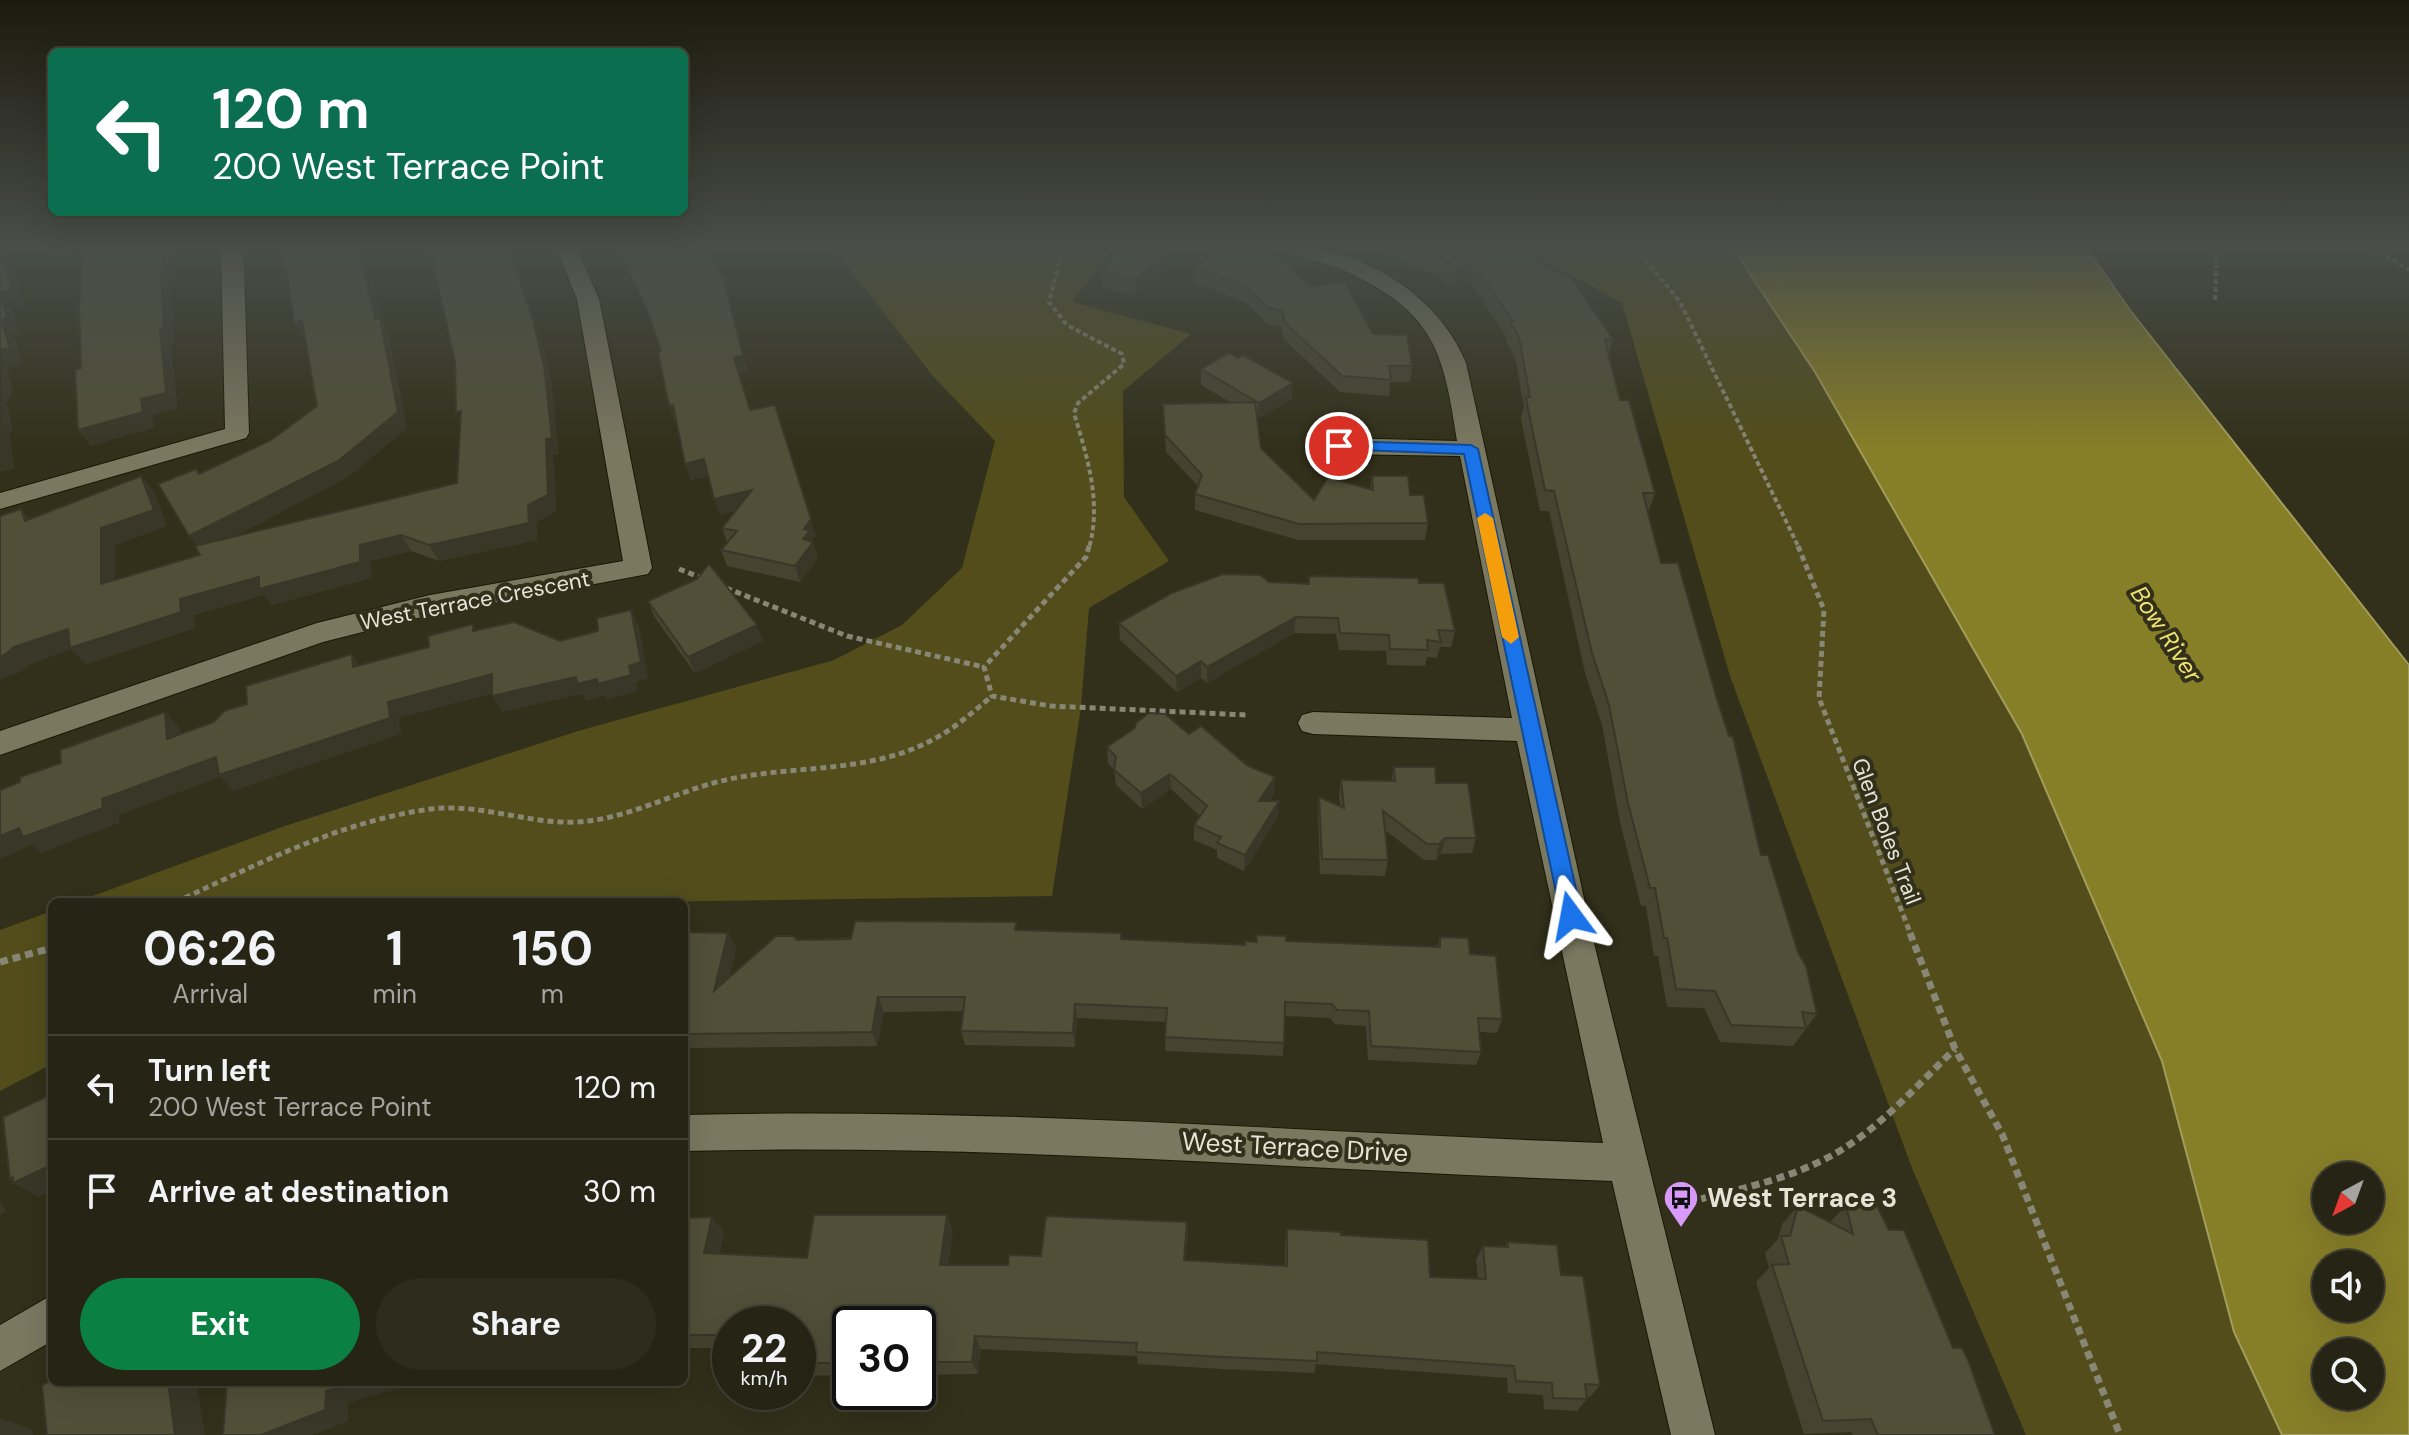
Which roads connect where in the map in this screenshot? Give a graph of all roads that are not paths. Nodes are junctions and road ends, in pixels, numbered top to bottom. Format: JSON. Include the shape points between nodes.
{"nodes":[{"id":1,"x":235,"y":314,"type":"edge"},
{"id":2,"x":591,"y":314,"type":"edge"},
{"id":3,"x":1422,"y":314,"type":"edge"},
{"id":4,"x":1339,"y":446,"type":"dead end"},
{"id":5,"x":1471,"y":449,"type":"junction"},
{"id":6,"x":0,"y":501,"type":"edge"},
{"id":7,"x":1313,"y":723,"type":"dead end"},
{"id":8,"x":1530,"y":730,"type":"junction"},
{"id":9,"x":0,"y":743,"type":"edge"},
{"id":10,"x":688,"y":1133,"type":"edge"},
{"id":11,"x":1627,"y":1163,"type":"junction"},
{"id":12,"x":48,"y":1319,"type":"edge"},
{"id":13,"x":0,"y":1350,"type":"edge"},
{"id":14,"x":1693,"y":1435,"type":"edge"}],
"edges":[{"from":1,"to":6,"type":"street","via":[[237,433]]},
{"from":2,"to":9,"type":"street","name":"West Terrace Crescent","via":[[638,568],[430,605],[317,633]]},
{"from":3,"to":5,"type":"street","via":[[1442,336],[1460,377]]},
{"from":4,"to":5,"type":"street"},
{"from":5,"to":8,"type":"street"},
{"from":7,"to":8,"type":"street"},
{"from":8,"to":11,"type":"street"},
{"from":10,"to":11,"type":"street","name":"West Terrace Drive","via":[[1058,1133]]},
{"from":11,"to":14,"type":"street"},
{"from":12,"to":13,"type":"street"}]}
